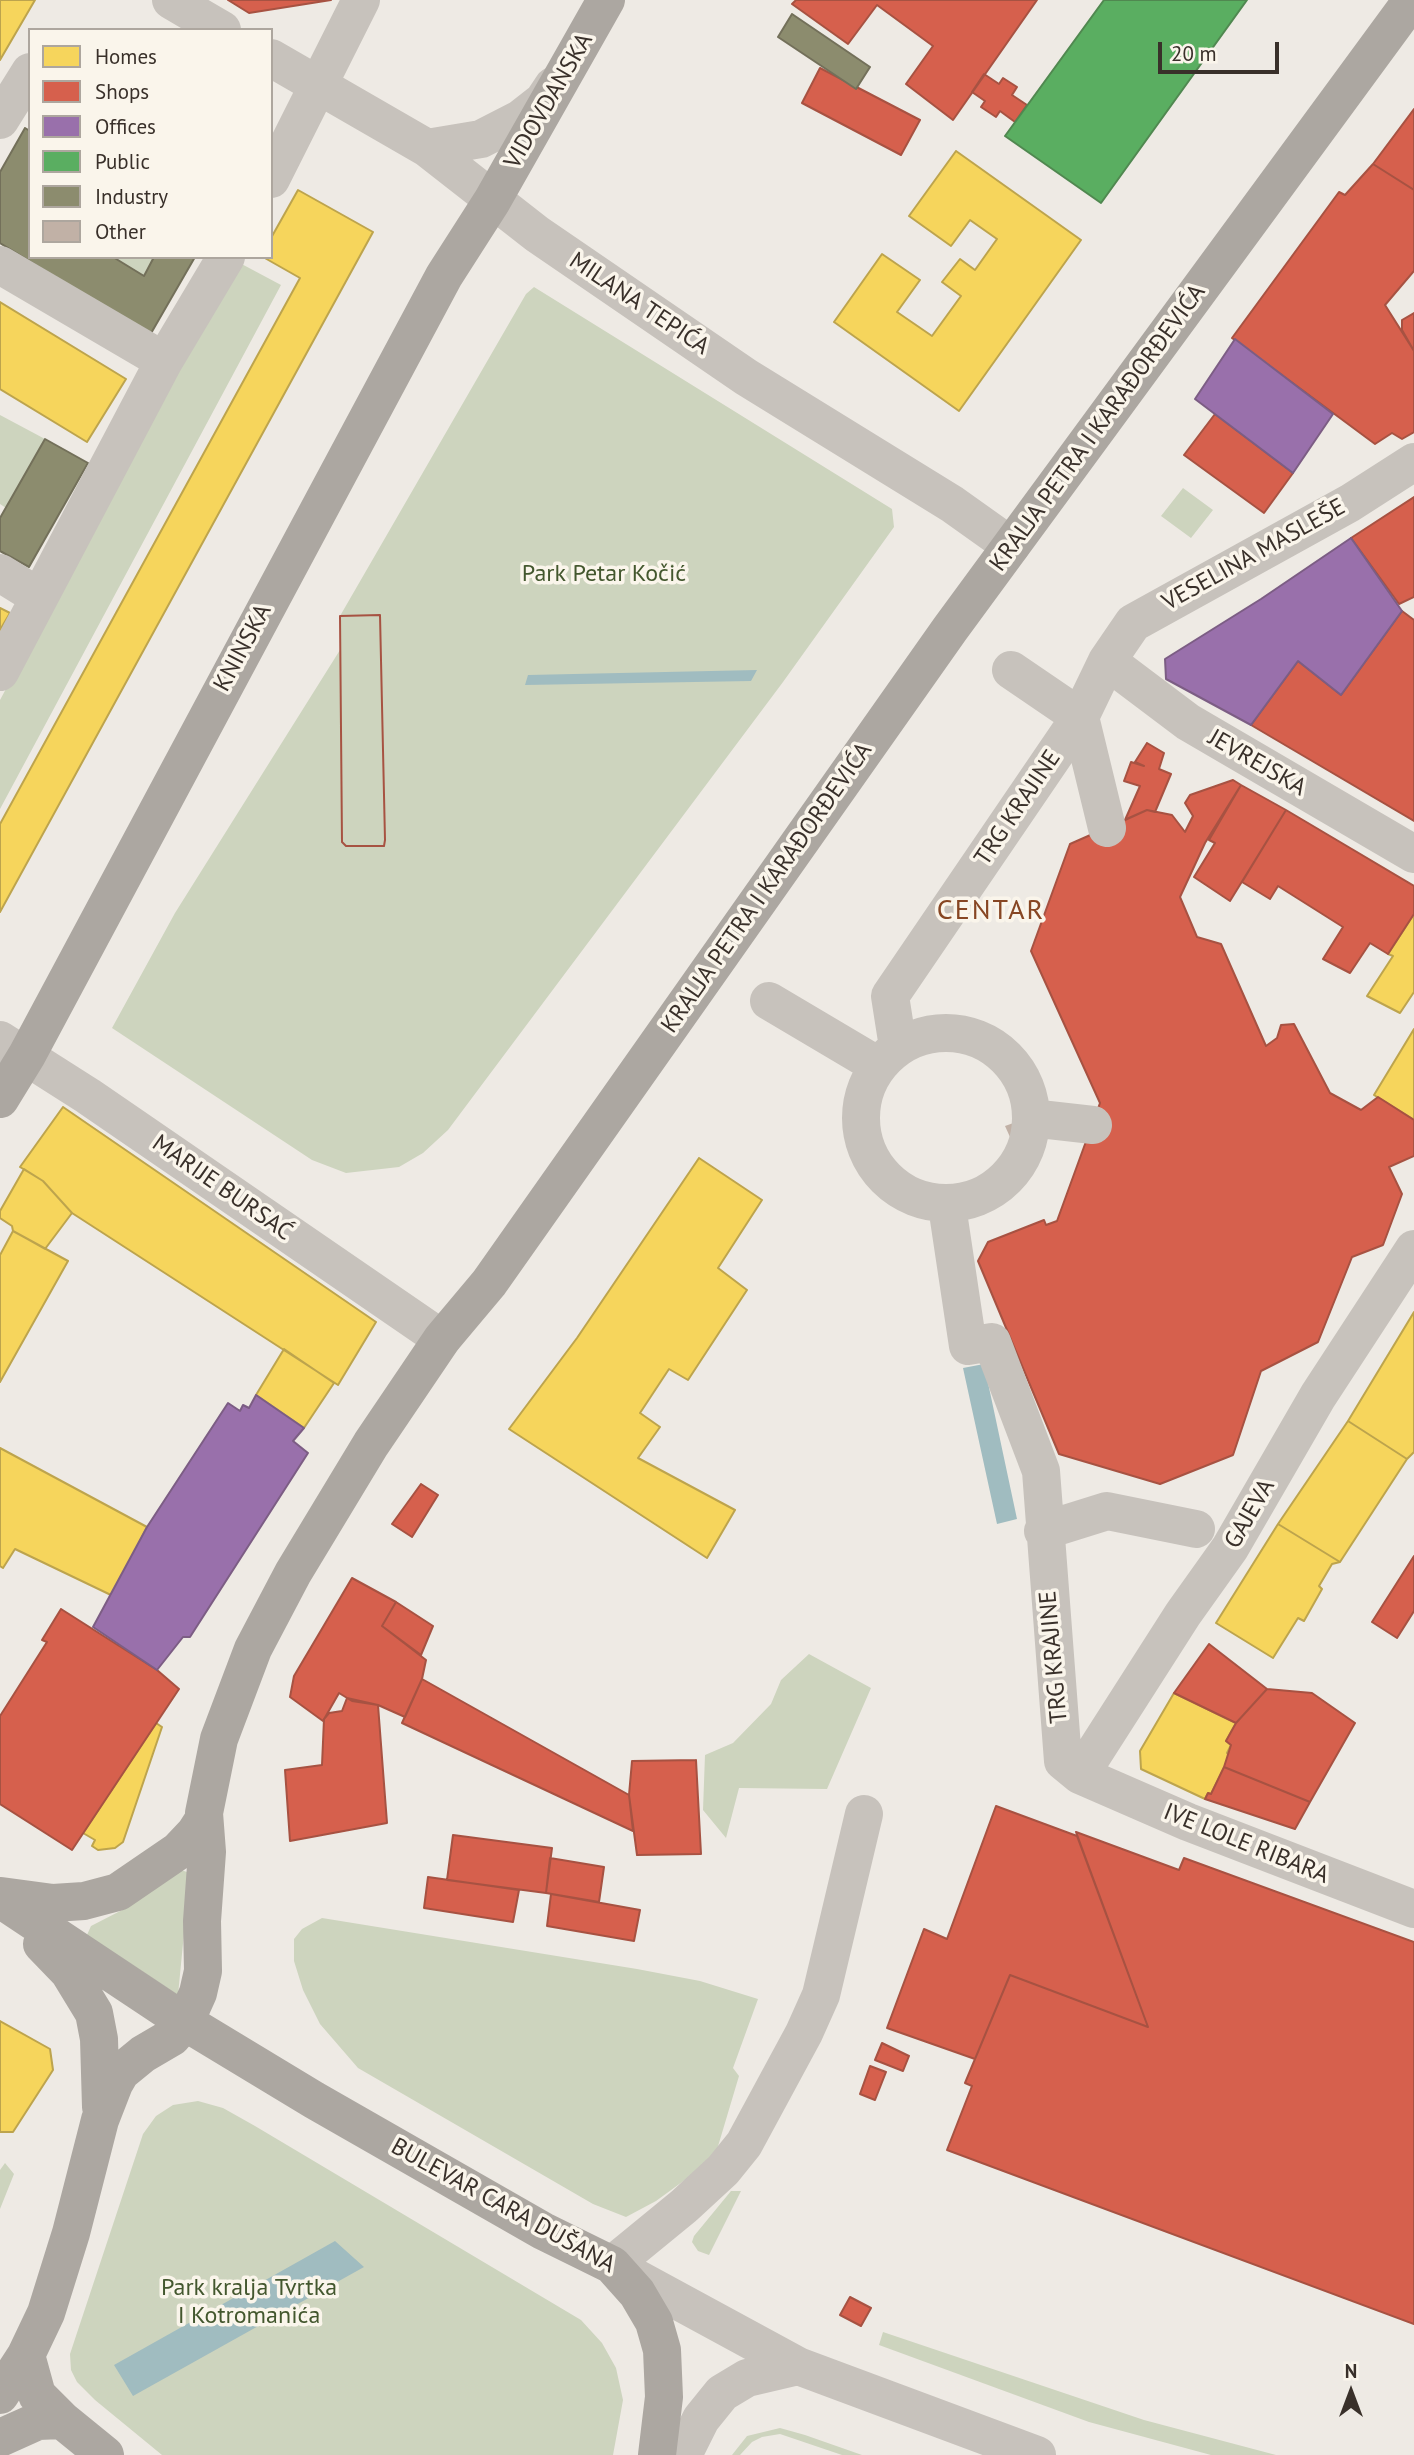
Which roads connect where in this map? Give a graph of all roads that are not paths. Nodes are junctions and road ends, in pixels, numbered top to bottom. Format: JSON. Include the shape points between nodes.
{"nodes":[{"id":1,"x":171,"y":0,"type":"edge"},
{"id":2,"x":361,"y":0,"type":"edge"},
{"id":3,"x":606,"y":0,"type":"edge"},
{"id":4,"x":1412,"y":0,"type":"edge"},
{"id":5,"x":219,"y":28,"type":"edge"},
{"id":6,"x":581,"y":48,"type":"junction"},
{"id":7,"x":273,"y":59,"type":"edge"},
{"id":8,"x":28,"y":75,"type":"edge"},
{"id":9,"x":317,"y":85,"type":"junction"},
{"id":10,"x":0,"y":120,"type":"edge"},
{"id":11,"x":427,"y":148,"type":"junction"},
{"id":12,"x":273,"y":175,"type":"edge"},
{"id":13,"x":492,"y":201,"type":"junction"},
{"id":14,"x":225,"y":259,"type":"edge"},
{"id":15,"x":0,"y":265,"type":"edge"},
{"id":16,"x":164,"y":360,"type":"junction"},
{"id":17,"x":1414,"y":463,"type":"edge"},
{"id":18,"x":1011,"y":546,"type":"junction"},
{"id":19,"x":0,"y":573,"type":"edge"},
{"id":20,"x":39,"y":597,"type":"junction"},
{"id":21,"x":1107,"y":661,"type":"junction"},
{"id":22,"x":1011,"y":670,"type":"dead end"},
{"id":23,"x":0,"y":672,"type":"edge"},
{"id":24,"x":1080,"y":717,"type":"junction"},
{"id":25,"x":1107,"y":828,"type":"dead end"},
{"id":26,"x":1414,"y":854,"type":"edge"},
{"id":27,"x":769,"y":1001,"type":"dead end"},
{"id":28,"x":14,"y":1048,"type":"edge"},
{"id":29,"x":888,"y":1056,"type":"junction"},
{"id":30,"x":0,"y":1099,"type":"edge"},
{"id":31,"x":1031,"y":1118,"type":"junction"},
{"id":32,"x":1093,"y":1125,"type":"dead end"},
{"id":33,"x":947,"y":1206,"type":"junction"},
{"id":34,"x":1414,"y":1249,"type":"edge"},
{"id":35,"x":442,"y":1339,"type":"junction"},
{"id":36,"x":1041,"y":1471,"type":"junction"},
{"id":37,"x":1107,"y":1511,"type":"junction"},
{"id":38,"x":1196,"y":1529,"type":"dead end"},
{"id":39,"x":1043,"y":1531,"type":"junction"},
{"id":40,"x":1080,"y":1775,"type":"junction"},
{"id":41,"x":864,"y":1814,"type":"dead end"},
{"id":42,"x":204,"y":1819,"type":"junction"},
{"id":43,"x":0,"y":1898,"type":"edge"},
{"id":44,"x":1414,"y":1909,"type":"edge"},
{"id":45,"x":185,"y":2022,"type":"junction"},
{"id":46,"x":100,"y":2120,"type":"junction"},
{"id":47,"x":612,"y":2265,"type":"junction"},
{"id":48,"x":26,"y":2355,"type":"junction"},
{"id":49,"x":798,"y":2366,"type":"junction"},
{"id":50,"x":0,"y":2395,"type":"edge"},
{"id":51,"x":62,"y":2420,"type":"junction"},
{"id":52,"x":0,"y":2438,"type":"edge"},
{"id":53,"x":106,"y":2455,"type":"edge"},
{"id":54,"x":657,"y":2455,"type":"edge"},
{"id":55,"x":683,"y":2455,"type":"edge"},
{"id":56,"x":1037,"y":2455,"type":"edge"}],
"edges":[{"from":1,"to":5,"type":"street"},
{"from":2,"to":9,"type":"street"},
{"from":3,"to":6,"type":"main road","name":"VIDOVDANSKA"},
{"from":4,"to":18,"type":"main road","name":"KRALJA PETRA I KARAĐORĐEVIĆA"},
{"from":6,"to":11,"type":"street","via":[[542,101],[520,119],[481,139]]},
{"from":6,"to":13,"type":"main road","name":"VIDOVDANSKA"},
{"from":7,"to":9,"type":"street","name":"MILANA TEPIĆA"},
{"from":8,"to":10,"type":"street"},
{"from":9,"to":11,"type":"street","name":"MILANA TEPIĆA"},
{"from":9,"to":12,"type":"street"},
{"from":11,"to":13,"type":"street","name":"MILANA TEPIĆA"},
{"from":13,"to":18,"type":"street","name":"MILANA TEPIĆA","via":[[746,377],[952,504]]},
{"from":13,"to":28,"type":"main road","name":"KNINSKA","via":[[444,276]]},
{"from":14,"to":16,"type":"street"},
{"from":15,"to":16,"type":"street"},
{"from":16,"to":20,"type":"street"},
{"from":17,"to":21,"type":"street","name":"VESELINA MASLEŠE","via":[[1133,622]]},
{"from":18,"to":35,"type":"main road","name":"KRALJA PETRA I KARAĐORĐEVIĆA","via":[[489,1283]]},
{"from":19,"to":20,"type":"street"},
{"from":20,"to":23,"type":"street"},
{"from":21,"to":24,"type":"street","name":"TRG KRAJINE"},
{"from":21,"to":26,"type":"street","name":"JEVREJSKA","via":[[1188,722]]},
{"from":22,"to":24,"type":"street"},
{"from":24,"to":25,"type":"street"},
{"from":24,"to":29,"type":"street","name":"TRG KRAJINE","via":[[890,996]]},
{"from":27,"to":29,"type":"street"},
{"from":28,"to":30,"type":"main road","name":"KNINSKA"},
{"from":28,"to":35,"type":"street","name":"MARIJE BURSAĆ"},
{"from":29,"to":31,"type":"street","via":[[933,1033],[954,1032],[982,1040],[1006,1057],[1023,1081]]},
{"from":29,"to":33,"type":"street","via":[[864,1090],[860,1117],[864,1144],[877,1168],[896,1187]]},
{"from":31,"to":32,"type":"street"},
{"from":31,"to":33,"type":"street","via":[[1030,1139],[1019,1165],[1000,1186],[976,1200]]},
{"from":33,"to":36,"type":"street","name":"TRG KRAJINE","via":[[968,1346],[992,1342]]},
{"from":34,"to":40,"type":"street","name":"GAJEVA","via":[[1318,1396],[1230,1548]]},
{"from":35,"to":42,"type":"main road","name":"KRALJA PETRA I KARAĐORĐEVIĆA","via":[[293,1573],[253,1649],[219,1739]]},
{"from":36,"to":37,"type":"street"},
{"from":36,"to":39,"type":"street","name":"TRG KRAJINE"},
{"from":37,"to":38,"type":"street"},
{"from":37,"to":39,"type":"street"},
{"from":39,"to":40,"type":"street","name":"TRG KRAJINE","via":[[1063,1761]]},
{"from":40,"to":44,"type":"street","name":"IVE LOLE RIBARA"},
{"from":41,"to":47,"type":"street","via":[[821,1995],[744,2144],[723,2171]]},
{"from":42,"to":43,"type":"main road","name":"KRALJA PETRA I KARAĐORĐEVIĆA","via":[[178,1851],[118,1892],[53,1903]]},
{"from":42,"to":45,"type":"main road","name":"KRALJA PETRA I KARAĐORĐEVIĆA","via":[[203,1971]]},
{"from":43,"to":45,"type":"main road","name":"BULEVAR CARA DUŠANA"},
{"from":43,"to":46,"type":"main road","via":[[69,1972],[94,2013],[99,2039]]},
{"from":45,"to":46,"type":"main road","name":"KRALJA PETRA I KARAĐORĐEVIĆA","via":[[172,2038],[121,2072]]},
{"from":45,"to":47,"type":"main road","name":"BULEVAR CARA DUŠANA","via":[[544,2231]]},
{"from":46,"to":48,"type":"main road","name":"KRALJA PETRA I KARAĐORĐEVIĆA","via":[[46,2314]]},
{"from":47,"to":49,"type":"street","name":"BULEVAR CARA DUŠANA"},
{"from":47,"to":54,"type":"main road","via":[[637,2293],[654,2322],[662,2350],[664,2397]]},
{"from":48,"to":50,"type":"main road","name":"KRALJA PETRA I KARAĐORĐEVIĆA"},
{"from":48,"to":51,"type":"main road","via":[[37,2395]]},
{"from":49,"to":55,"type":"street","via":[[747,2378],[722,2393],[701,2419]]},
{"from":49,"to":56,"type":"street","name":"BULEVAR CARA DUŠANA"},
{"from":51,"to":52,"type":"main road","via":[[38,2421]]},
{"from":51,"to":53,"type":"main road"}]}
